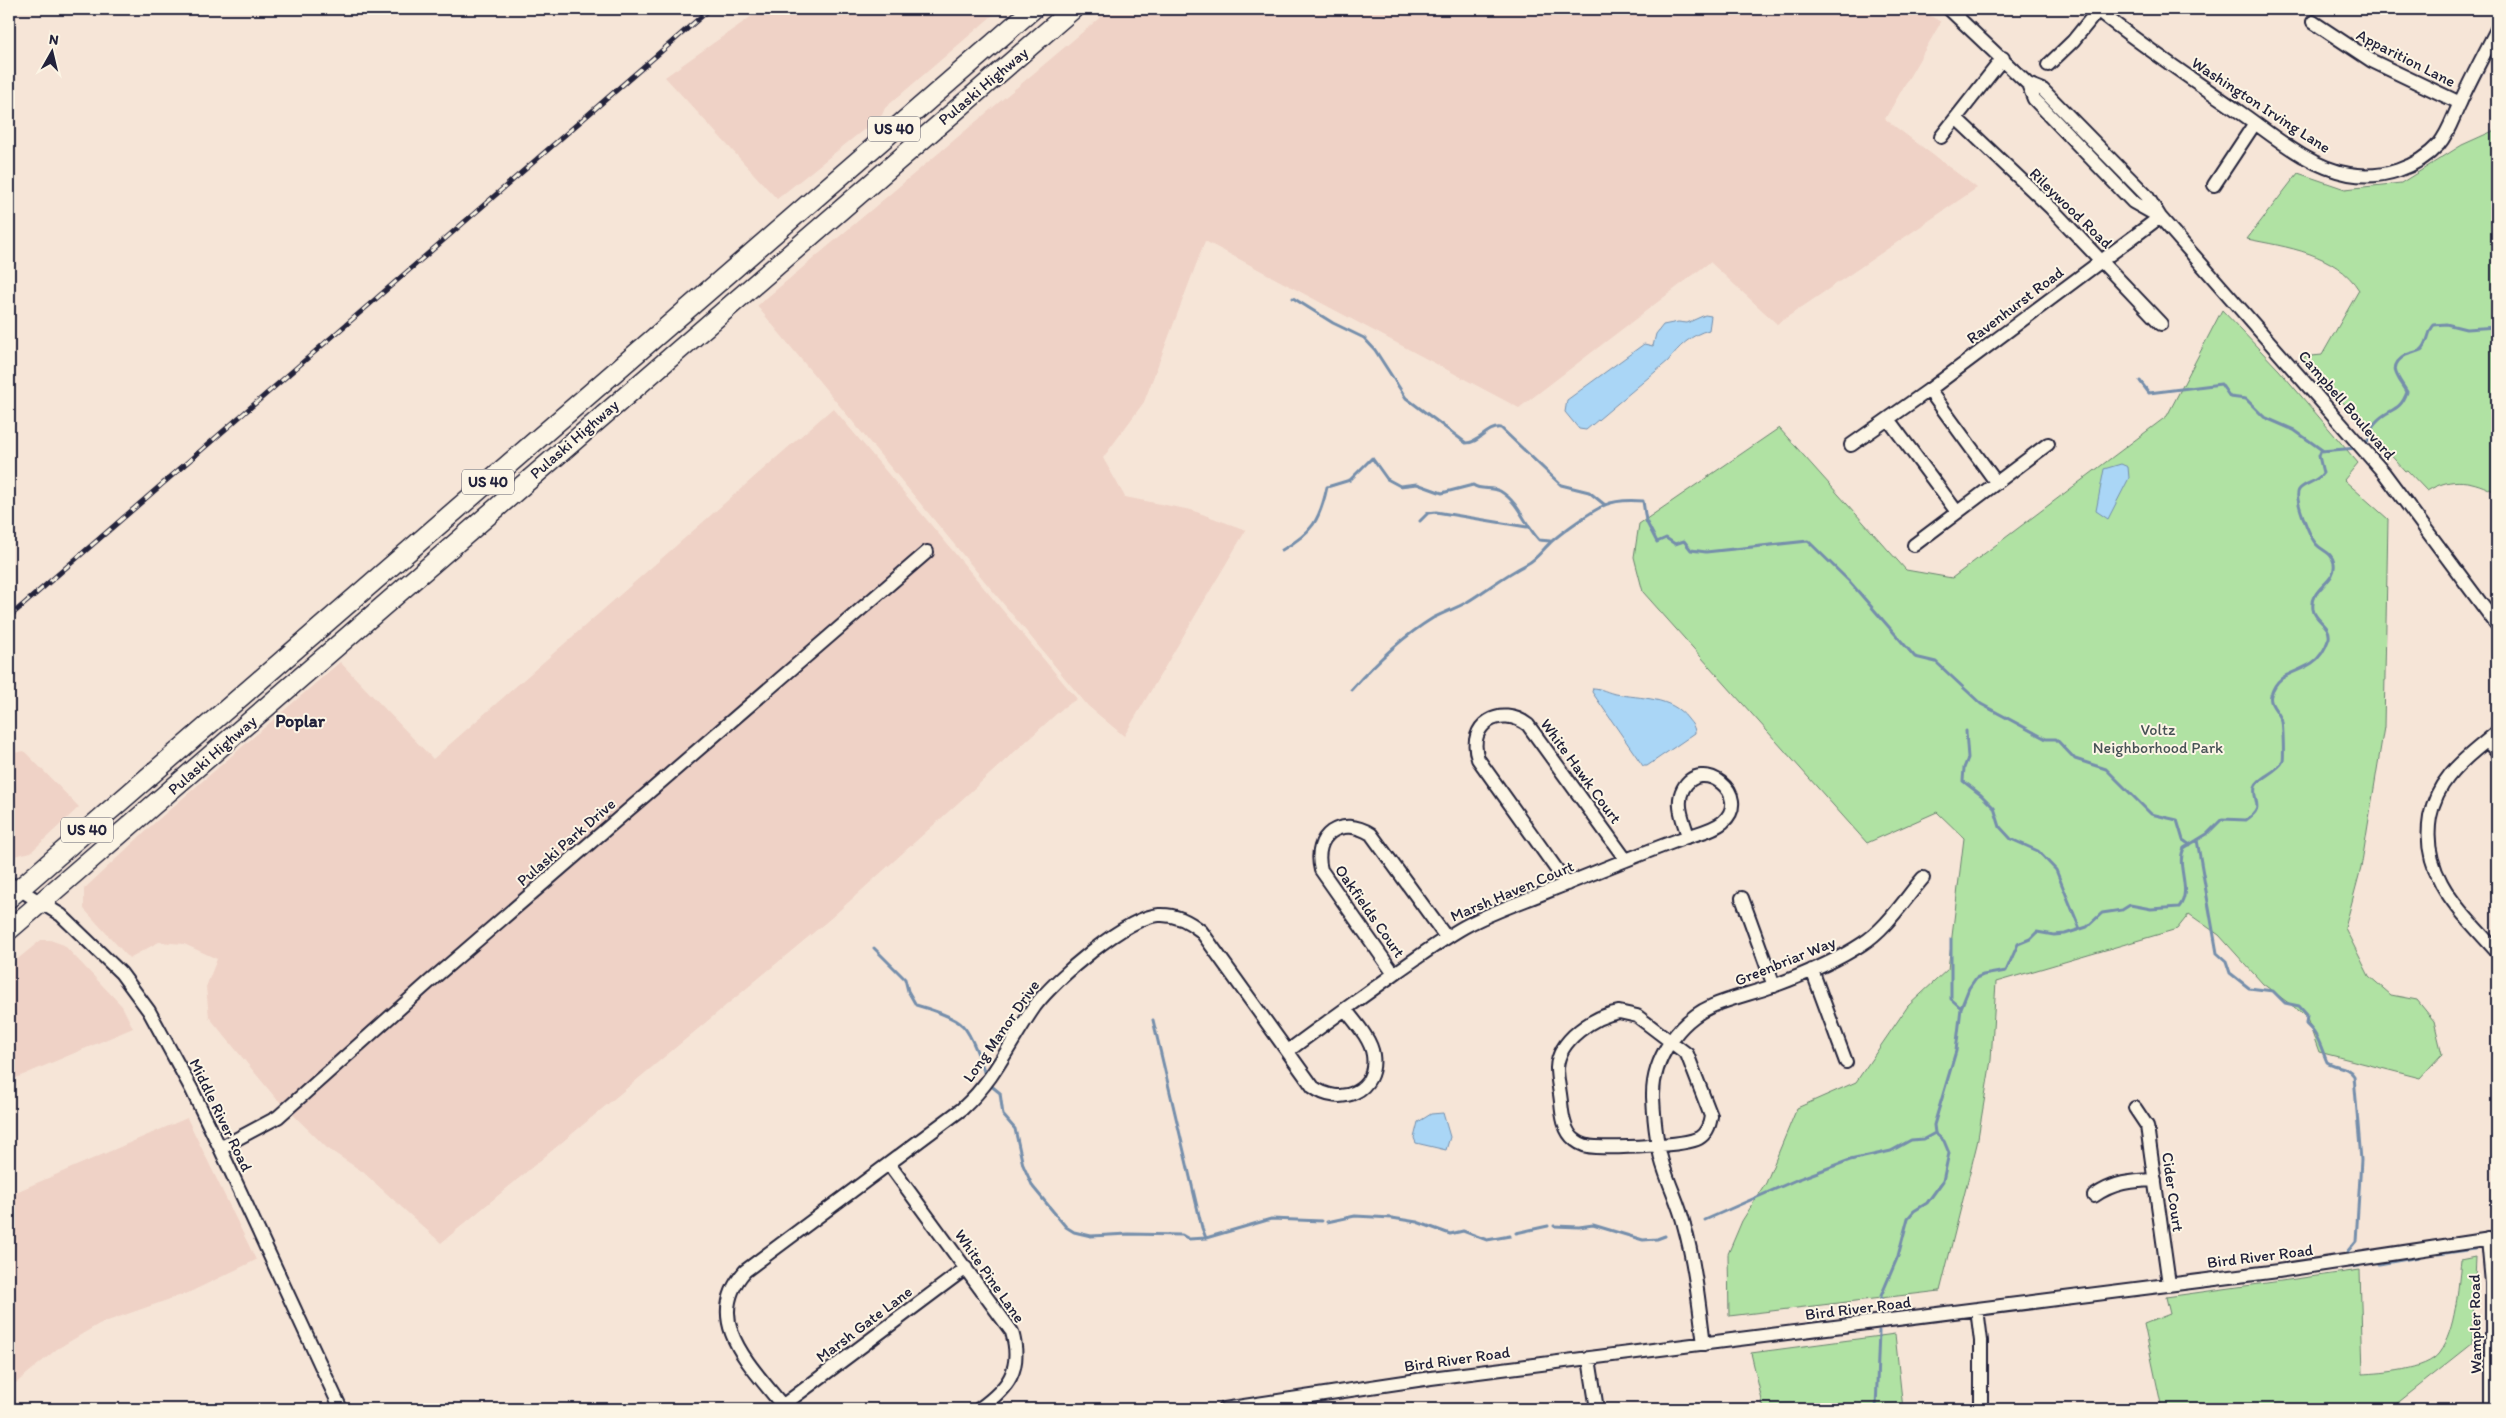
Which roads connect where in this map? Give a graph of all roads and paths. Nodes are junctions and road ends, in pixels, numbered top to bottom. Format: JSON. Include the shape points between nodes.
{"nodes":[{"id":1,"x":1033,"y":9,"type":"edge"},
{"id":2,"x":1073,"y":9,"type":"edge"},
{"id":3,"x":1949,"y":9,"type":"edge"},
{"id":4,"x":2098,"y":9,"type":"edge"},
{"id":5,"x":2314,"y":22,"type":"dead end"},
{"id":6,"x":2497,"y":29,"type":"edge"},
{"id":7,"x":2003,"y":58,"type":"junction"},
{"id":8,"x":2048,"y":65,"type":"dead end"},
{"id":9,"x":2460,"y":103,"type":"junction"},
{"id":10,"x":1956,"y":118,"type":"junction"},
{"id":11,"x":2255,"y":123,"type":"junction"},
{"id":12,"x":1941,"y":137,"type":"dead end"},
{"id":13,"x":2214,"y":185,"type":"dead end"},
{"id":14,"x":2160,"y":217,"type":"junction"},
{"id":15,"x":2102,"y":260,"type":"junction"},
{"id":16,"x":2160,"y":324,"type":"dead end"},
{"id":17,"x":1929,"y":390,"type":"junction"},
{"id":18,"x":1888,"y":419,"type":"junction"},
{"id":19,"x":2048,"y":444,"type":"dead end"},
{"id":20,"x":1850,"y":445,"type":"dead end"},
{"id":21,"x":1996,"y":482,"type":"junction"},
{"id":22,"x":1956,"y":512,"type":"junction"},
{"id":23,"x":1914,"y":545,"type":"dead end"},
{"id":24,"x":928,"y":552,"type":"dead end"},
{"id":25,"x":2497,"y":625,"type":"edge"},
{"id":26,"x":2497,"y":732,"type":"edge"},
{"id":27,"x":2487,"y":741,"type":"junction"},
{"id":28,"x":2497,"y":752,"type":"edge"},
{"id":29,"x":1688,"y":836,"type":"junction"},
{"id":30,"x":1626,"y":860,"type":"junction"},
{"id":31,"x":1924,"y":878,"type":"dead end"},
{"id":32,"x":1567,"y":884,"type":"junction"},
{"id":33,"x":12,"y":890,"type":"edge"},
{"id":34,"x":1742,"y":898,"type":"dead end"},
{"id":35,"x":41,"y":903,"type":"junction"},
{"id":36,"x":9,"y":930,"type":"edge"},
{"id":37,"x":1446,"y":937,"type":"junction"},
{"id":38,"x":2497,"y":952,"type":"edge"},
{"id":39,"x":1812,"y":970,"type":"junction"},
{"id":40,"x":1394,"y":974,"type":"junction"},
{"id":41,"x":1774,"y":986,"type":"junction"},
{"id":42,"x":1345,"y":1009,"type":"junction"},
{"id":43,"x":1672,"y":1041,"type":"junction"},
{"id":44,"x":1288,"y":1051,"type":"junction"},
{"id":45,"x":1846,"y":1062,"type":"dead end"},
{"id":46,"x":2135,"y":1108,"type":"dead end"},
{"id":47,"x":1660,"y":1144,"type":"junction"},
{"id":48,"x":220,"y":1148,"type":"junction"},
{"id":49,"x":889,"y":1164,"type":"junction"},
{"id":50,"x":2155,"y":1180,"type":"junction"},
{"id":51,"x":2094,"y":1196,"type":"dead end"},
{"id":52,"x":2493,"y":1238,"type":"edge"},
{"id":53,"x":966,"y":1268,"type":"junction"},
{"id":54,"x":2169,"y":1284,"type":"junction"},
{"id":55,"x":1977,"y":1309,"type":"junction"},
{"id":56,"x":1704,"y":1344,"type":"junction"},
{"id":57,"x":1590,"y":1359,"type":"junction"},
{"id":58,"x":784,"y":1407,"type":"edge"},
{"id":59,"x":341,"y":1409,"type":"edge"},
{"id":60,"x":979,"y":1409,"type":"edge"},
{"id":61,"x":1224,"y":1409,"type":"edge"},
{"id":62,"x":1597,"y":1409,"type":"edge"},
{"id":63,"x":1981,"y":1409,"type":"edge"},
{"id":64,"x":2492,"y":1409,"type":"edge"}],
"edges":[{"from":1,"to":33,"type":"highway","name":"Pulaski Highway","number":"US 40"},
{"from":2,"to":35,"type":"highway","name":"Pulaski Highway","number":"US 40"},
{"from":3,"to":7,"type":"street","name":"Campbell Boulevard"},
{"from":4,"to":8,"type":"street"},
{"from":4,"to":11,"type":"street","name":"Washington Irving Lane"},
{"from":5,"to":9,"type":"street","name":"Apparition Lane","via":[[2372,61]]},
{"from":6,"to":9,"type":"street","name":"Washington Irving Lane"},
{"from":7,"to":10,"type":"street"},
{"from":7,"to":14,"type":"street","name":"Campbell Boulevard","via":[[2028,84],[2043,90],[2147,196]]},
{"from":9,"to":11,"type":"street","name":"Washington Irving Lane","via":[[2439,143],[2411,164],[2380,175],[2350,174],[2318,164]]},
{"from":10,"to":12,"type":"street"},
{"from":10,"to":15,"type":"street","name":"Rileywood Road"},
{"from":11,"to":13,"type":"street"},
{"from":14,"to":15,"type":"street","name":"Ravenhurst Road"},
{"from":14,"to":25,"type":"street","name":"Campbell Boulevard","via":[[2384,473]]},
{"from":15,"to":16,"type":"street","name":"Rileywood Road"},
{"from":15,"to":17,"type":"street","name":"Ravenhurst Road"},
{"from":17,"to":18,"type":"street","name":"Ravenhurst Road"},
{"from":17,"to":21,"type":"street"},
{"from":18,"to":20,"type":"street","name":"Ravenhurst Road"},
{"from":18,"to":22,"type":"street"},
{"from":19,"to":21,"type":"street"},
{"from":21,"to":22,"type":"street"},
{"from":22,"to":23,"type":"street"},
{"from":24,"to":48,"type":"street","name":"Pulaski Park Drive","via":[[278,1116]]},
{"from":26,"to":27,"type":"street"},
{"from":27,"to":28,"type":"street"},
{"from":27,"to":38,"type":"street","via":[[2456,767],[2440,788],[2431,812],[2428,849],[2445,891]]},
{"from":29,"to":29,"type":"street","name":"Marsh Haven Court","via":[[1718,825],[1729,814],[1730,794],[1718,779],[1698,777],[1682,790],[1680,806]]},
{"from":29,"to":30,"type":"street","name":"Marsh Haven Court"},
{"from":30,"to":32,"type":"street","name":"Marsh Haven Court"},
{"from":30,"to":32,"type":"street","name":"White Hawk Court","via":[[1528,725],[1512,716],[1493,718],[1477,735],[1478,759]]},
{"from":31,"to":39,"type":"street","name":"Greenbriar Way","via":[[1873,936]]},
{"from":32,"to":37,"type":"street","name":"Marsh Haven Court","via":[[1484,917]]},
{"from":33,"to":35,"type":"street","name":"Middle River Road"},
{"from":34,"to":41,"type":"street"},
{"from":35,"to":36,"type":"highway","name":"Pulaski Highway","number":"US 40"},
{"from":35,"to":48,"type":"street","name":"Middle River Road","via":[[61,915],[122,973],[149,1011]]},
{"from":37,"to":40,"type":"street","name":"Marsh Haven Court"},
{"from":37,"to":40,"type":"street","name":"Oakfields Court","via":[[1371,834],[1352,826],[1332,832],[1320,849],[1318,860],[1321,870]]},
{"from":39,"to":41,"type":"street","name":"Greenbriar Way"},
{"from":39,"to":45,"type":"street"},
{"from":40,"to":42,"type":"street","name":"Marsh Haven Court"},
{"from":41,"to":43,"type":"street","name":"Greenbriar Way","via":[[1711,1007],[1694,1017]]},
{"from":42,"to":44,"type":"street","name":"Marsh Haven Court"},
{"from":42,"to":44,"type":"street","name":"Long Manor Drive","via":[[1369,1042],[1374,1055],[1371,1075],[1359,1090],[1340,1097],[1321,1092],[1313,1087]]},
{"from":43,"to":47,"type":"street","name":"Greenbriar Way","via":[[1659,1062],[1654,1082]]},
{"from":43,"to":47,"type":"street","via":[[1692,1062],[1711,1116],[1710,1125],[1698,1138],[1678,1144]]},
{"from":43,"to":47,"type":"street","via":[[1637,1016],[1608,1014],[1596,1019],[1564,1048],[1557,1067],[1564,1123],[1573,1140],[1597,1147]]},
{"from":44,"to":49,"type":"street","name":"Long Manor Drive","via":[[1201,930],[1176,917],[1146,917],[1134,922],[1058,980],[1035,1007],[980,1092]]},
{"from":46,"to":50,"type":"street","name":"Cider Court","via":[[2148,1126]]},
{"from":47,"to":56,"type":"street","name":"Greenbriar Way","via":[[1664,1169],[1691,1251]]},
{"from":48,"to":59,"type":"street","name":"Middle River Road"},
{"from":49,"to":53,"type":"street","name":"White Pine Lane"},
{"from":49,"to":58,"type":"street","name":"Long Manor Drive","via":[[745,1272],[731,1290],[726,1313],[731,1335]]},
{"from":50,"to":51,"type":"street","via":[[2118,1183]]},
{"from":50,"to":54,"type":"street","name":"Cider Court"},
{"from":52,"to":54,"type":"street","name":"Bird River Road"},
{"from":52,"to":64,"type":"street","name":"Wampler Road"},
{"from":53,"to":58,"type":"street","name":"Marsh Gate Lane"},
{"from":53,"to":60,"type":"street","name":"White Pine Lane","via":[[1008,1325],[1015,1344],[1011,1377],[998,1395]]},
{"from":54,"to":55,"type":"street","name":"Bird River Road"},
{"from":55,"to":56,"type":"street","name":"Bird River Road"},
{"from":55,"to":63,"type":"street","via":[[1981,1341]]},
{"from":56,"to":57,"type":"street","name":"Bird River Road"},
{"from":57,"to":61,"type":"street","name":"Bird River Road","via":[[1424,1379]]},
{"from":57,"to":62,"type":"street"}]}
